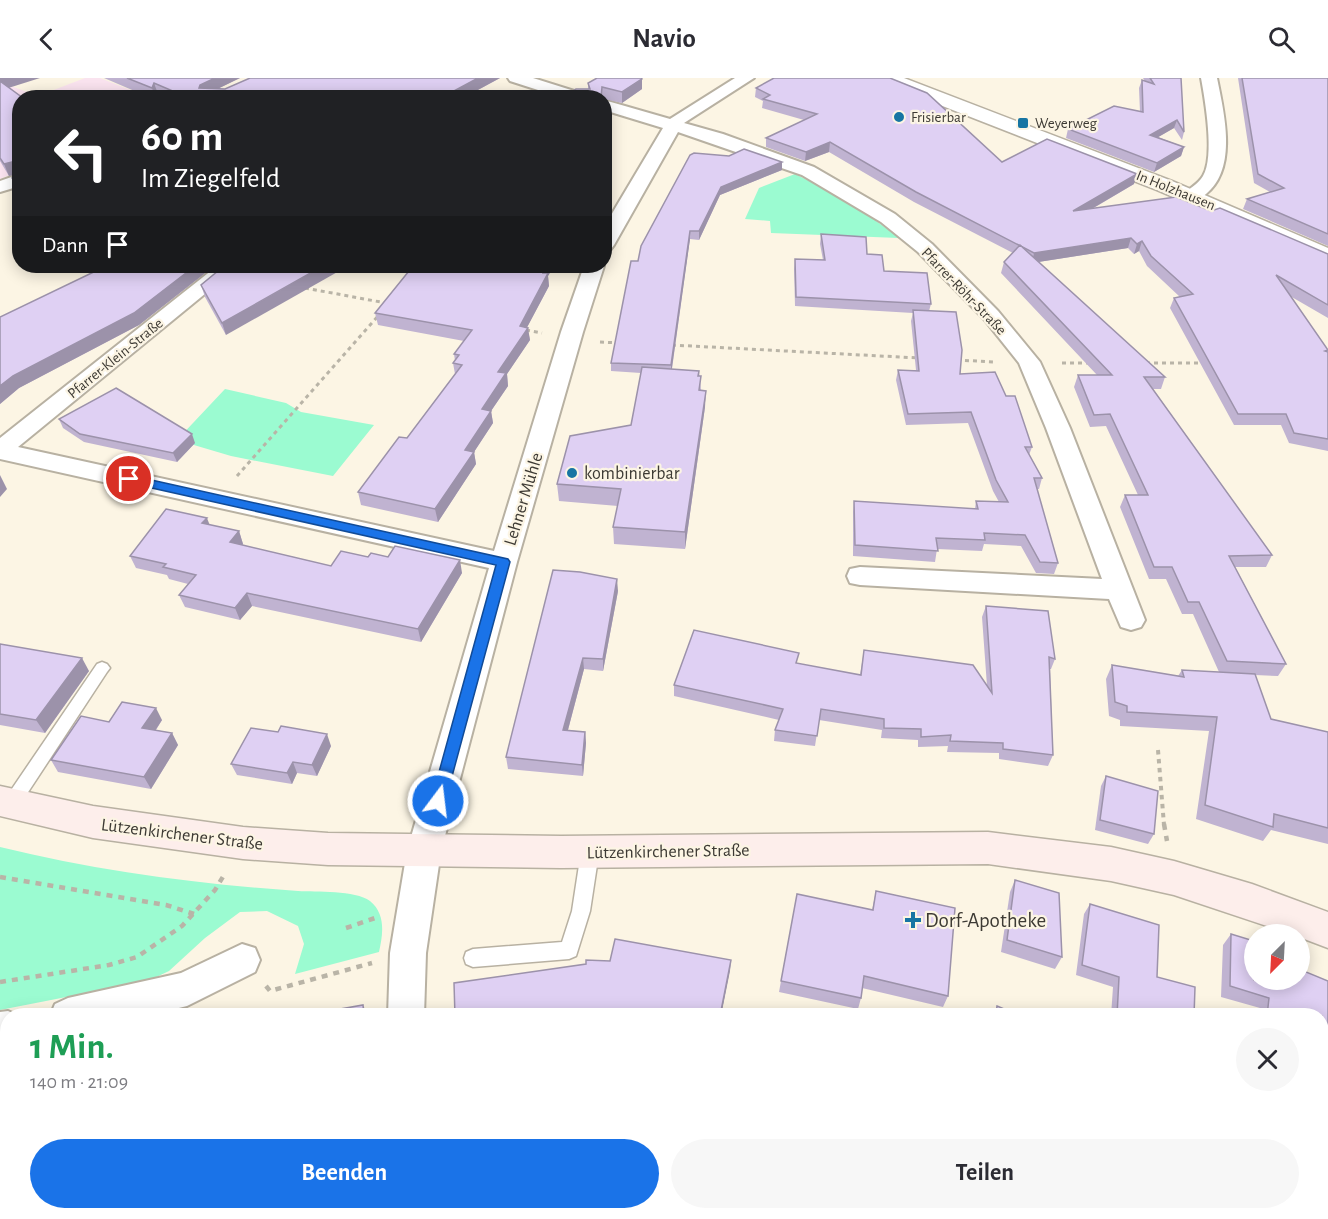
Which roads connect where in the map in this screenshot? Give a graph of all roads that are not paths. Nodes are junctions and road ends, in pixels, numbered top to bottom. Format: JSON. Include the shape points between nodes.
{"nodes":[{"id":1,"x":746,"y":78,"type":"edge"},
{"id":2,"x":886,"y":78,"type":"edge"},
{"id":3,"x":1209,"y":78,"type":"edge"},
{"id":4,"x":516,"y":85,"type":"edge"},
{"id":5,"x":555,"y":90,"type":"edge"},
{"id":6,"x":612,"y":107,"type":"edge"},
{"id":7,"x":673,"y":125,"type":"junction"},
{"id":8,"x":1192,"y":196,"type":"junction"},
{"id":9,"x":612,"y":231,"type":"edge"},
{"id":10,"x":1328,"y":257,"type":"edge"},
{"id":11,"x":220,"y":273,"type":"edge"},
{"id":12,"x":592,"y":273,"type":"edge"},
{"id":13,"x":0,"y":451,"type":"edge"},
{"id":14,"x":504,"y":562,"type":"junction"},
{"id":15,"x":860,"y":576,"type":"dead end"},
{"id":16,"x":1119,"y":590,"type":"junction"},
{"id":17,"x":1131,"y":620,"type":"dead end"},
{"id":18,"x":102,"y":668,"type":"dead end"},
{"id":19,"x":6,"y":802,"type":"edge"},
{"id":20,"x":424,"y":850,"type":"junction"},
{"id":21,"x":590,"y":852,"type":"junction"},
{"id":22,"x":1328,"y":930,"type":"edge"},
{"id":23,"x":473,"y":958,"type":"dead end"},
{"id":24,"x":242,"y":960,"type":"road end"},
{"id":25,"x":103,"y":1008,"type":"edge"},
{"id":26,"x":406,"y":1008,"type":"edge"}],
"edges":[{"from":1,"to":7,"type":"street"},
{"from":2,"to":8,"type":"street","name":"In Holzhausen"},
{"from":3,"to":8,"type":"street","via":[[1215,171]]},
{"from":4,"to":5,"type":"street","via":[[533,83]]},
{"from":6,"to":7,"type":"street","name":"Pfarrer-Röhr-Straße"},
{"from":7,"to":9,"type":"street"},
{"from":7,"to":16,"type":"street","name":"Pfarrer-Röhr-Straße","via":[[808,171],[888,218],[925,248],[991,315],[1029,362]]},
{"from":8,"to":10,"type":"street","name":"In Holzhausen"},
{"from":11,"to":13,"type":"street","name":"Pfarrer-Klein-Straße"},
{"from":12,"to":14,"type":"street","name":"Lehner Mühle"},
{"from":13,"to":14,"type":"street"},
{"from":14,"to":20,"type":"street","name":"Lehner Mühle"},
{"from":15,"to":16,"type":"street"},
{"from":16,"to":17,"type":"street","name":"Pfarrer-Röhr-Straße"},
{"from":18,"to":19,"type":"lane"},
{"from":19,"to":20,"type":"main road","name":"Lützenkirchener Straße","via":[[93,822],[243,843]]},
{"from":20,"to":21,"type":"main road","name":"Lützenkirchener Straße"},
{"from":20,"to":26,"type":"street","name":"Lehner Mühle","via":[[408,953]]},
{"from":21,"to":22,"type":"main road","name":"Lützenkirchener Straße","via":[[988,849],[1111,864],[1174,878]]},
{"from":21,"to":23,"type":"lane","via":[[581,911],[569,950]]},
{"from":24,"to":25,"type":"street","via":[[187,989]]}]}
